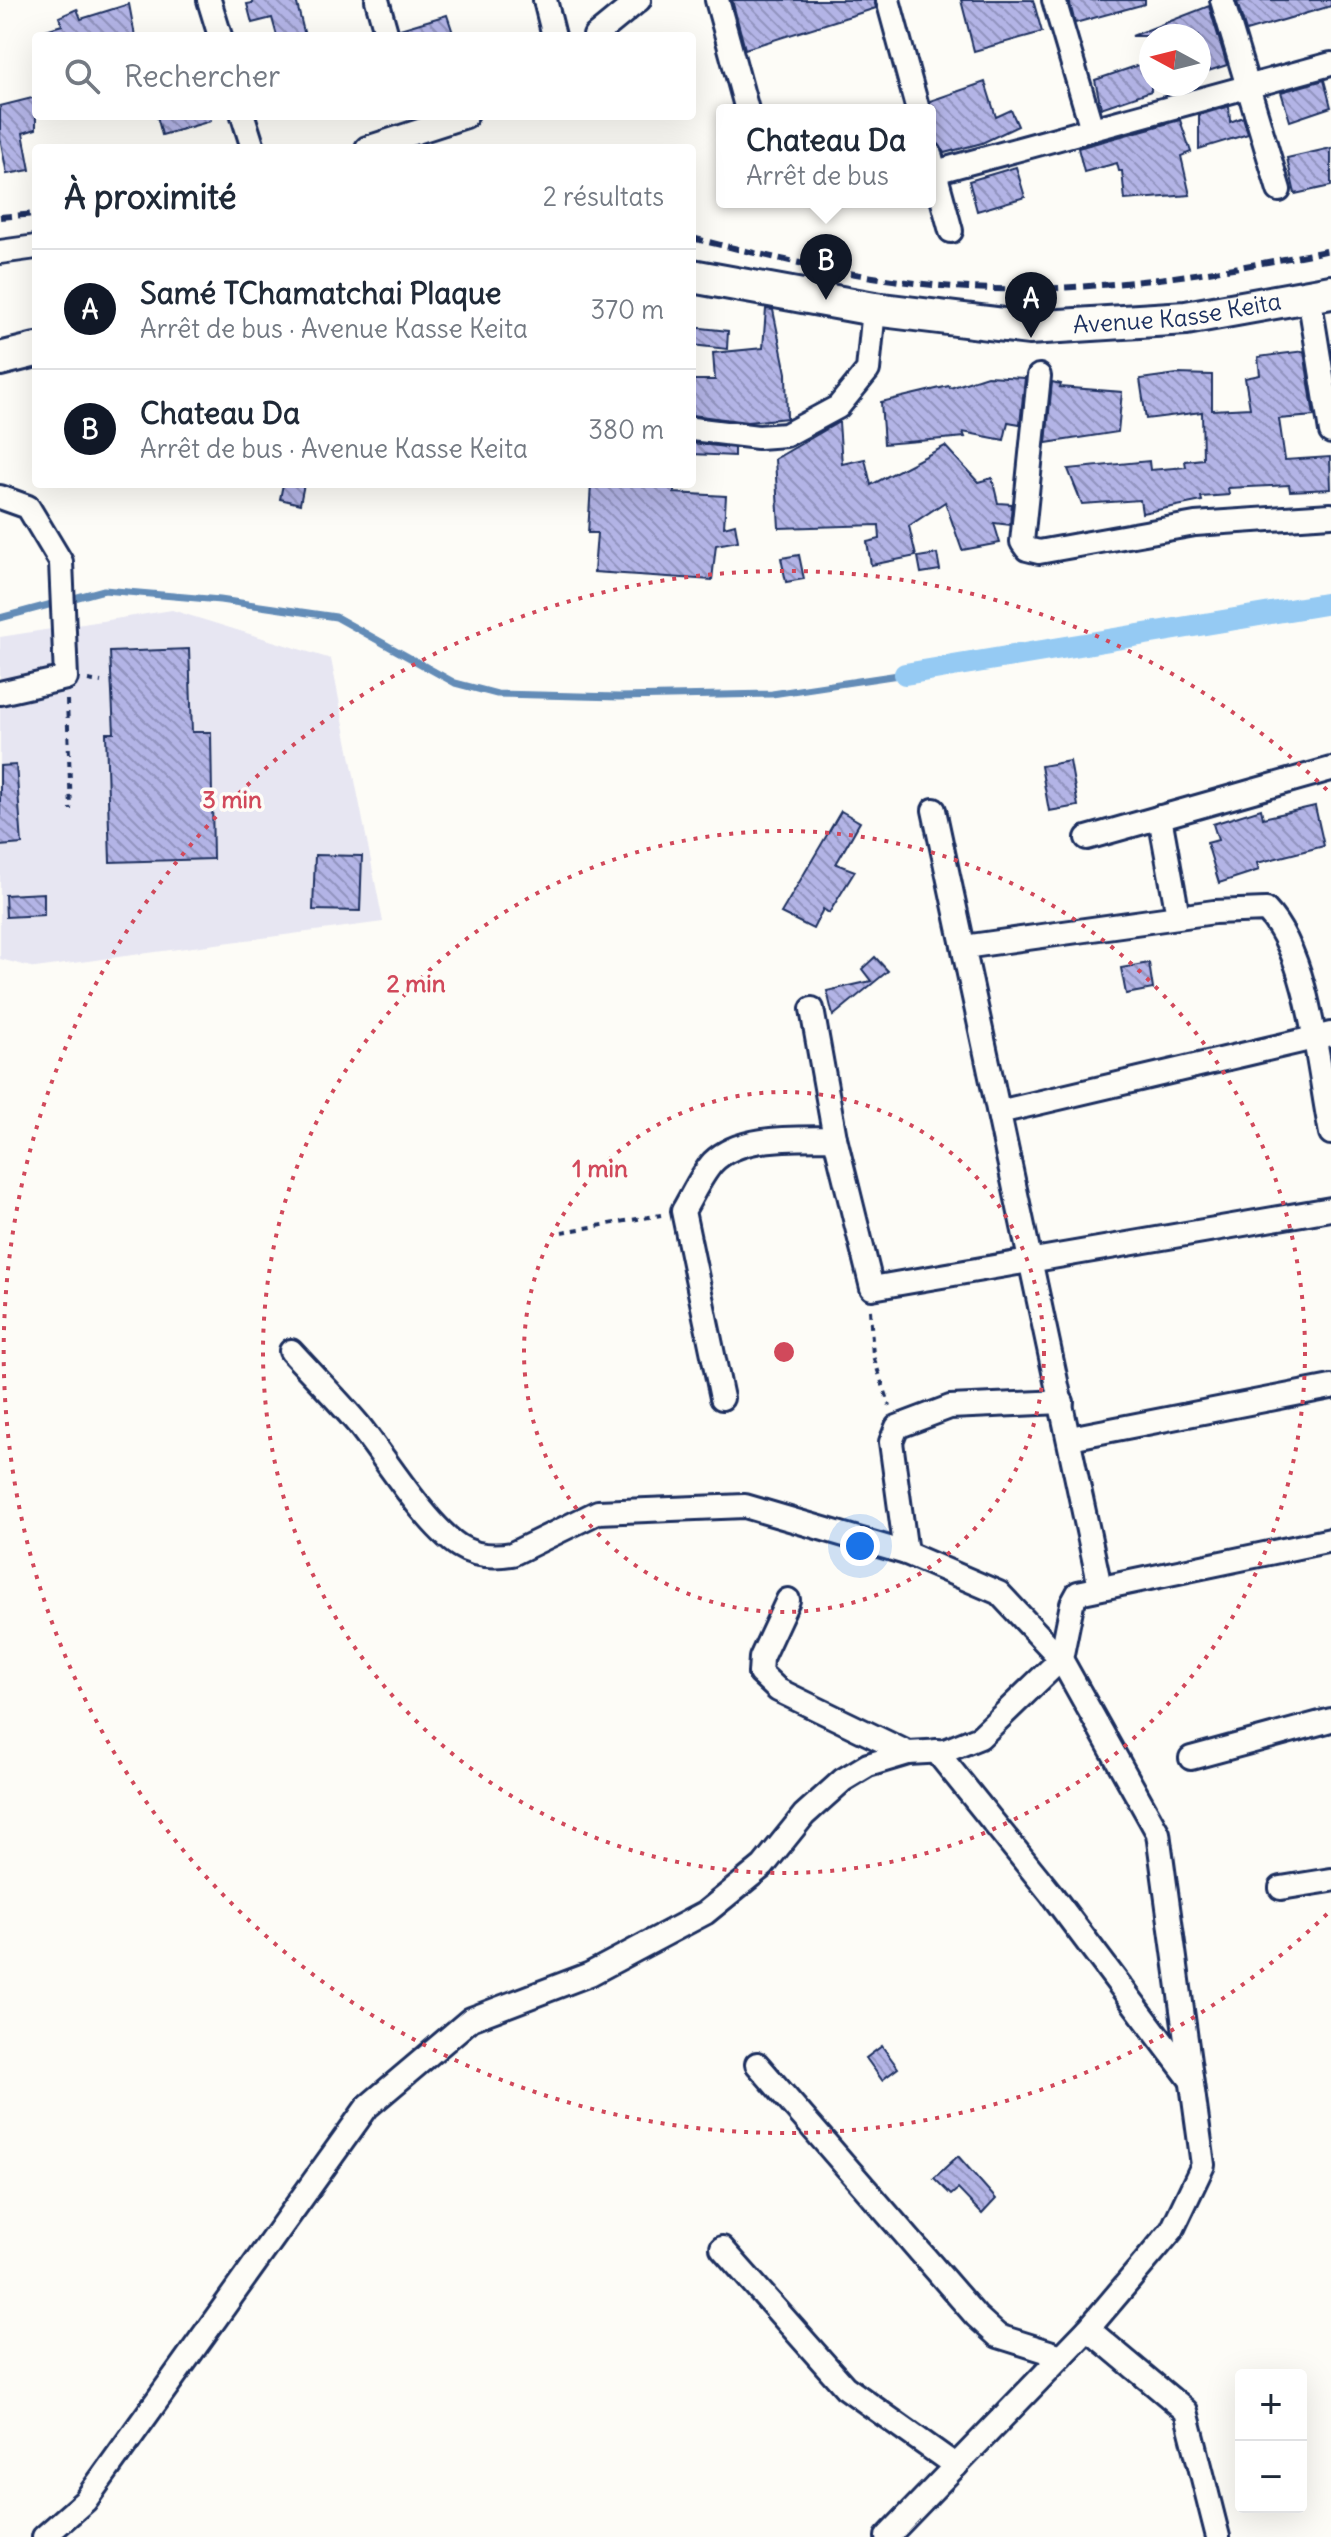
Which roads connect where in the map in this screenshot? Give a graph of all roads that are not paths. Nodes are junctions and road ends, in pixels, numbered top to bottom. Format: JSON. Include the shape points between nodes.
{"nodes":[{"id":1,"x":209,"y":0,"type":"edge"},
{"id":2,"x":377,"y":0,"type":"edge"},
{"id":3,"x":545,"y":0,"type":"edge"},
{"id":4,"x":639,"y":0,"type":"edge"},
{"id":5,"x":717,"y":0,"type":"edge"},
{"id":6,"x":888,"y":0,"type":"edge"},
{"id":7,"x":1054,"y":0,"type":"edge"},
{"id":8,"x":1222,"y":0,"type":"edge"},
{"id":9,"x":219,"y":32,"type":"edge"},
{"id":10,"x":386,"y":32,"type":"edge"},
{"id":11,"x":553,"y":32,"type":"edge"},
{"id":12,"x":600,"y":32,"type":"edge"},
{"id":13,"x":1331,"y":64,"type":"edge"},
{"id":14,"x":1248,"y":87,"type":"junction"},
{"id":15,"x":745,"y":104,"type":"edge"},
{"id":16,"x":916,"y":104,"type":"edge"},
{"id":17,"x":244,"y":120,"type":"edge"},
{"id":18,"x":439,"y":120,"type":"edge"},
{"id":19,"x":412,"y":124,"type":"edge"},
{"id":20,"x":1092,"y":129,"type":"junction"},
{"id":21,"x":252,"y":144,"type":"edge"},
{"id":22,"x":374,"y":144,"type":"edge"},
{"id":23,"x":936,"y":162,"type":"edge"},
{"id":24,"x":936,"y":177,"type":"edge"},
{"id":25,"x":1279,"y":190,"type":"dead end"},
{"id":26,"x":951,"y":231,"type":"dead end"},
{"id":27,"x":32,"y":248,"type":"edge"},
{"id":28,"x":0,"y":252,"type":"edge"},
{"id":29,"x":696,"y":277,"type":"edge"},
{"id":30,"x":1320,"y":294,"type":"edge"},
{"id":31,"x":874,"y":309,"type":"junction"},
{"id":32,"x":32,"y":351,"type":"edge"},
{"id":33,"x":0,"y":359,"type":"edge"},
{"id":34,"x":1039,"y":376,"type":"dead end"},
{"id":35,"x":696,"y":429,"type":"edge"},
{"id":36,"x":1331,"y":432,"type":"edge"},
{"id":37,"x":0,"y":497,"type":"edge"},
{"id":38,"x":1331,"y":515,"type":"edge"},
{"id":39,"x":0,"y":693,"type":"edge"},
{"id":40,"x":1331,"y":769,"type":"edge"},
{"id":41,"x":934,"y":810,"type":"dead end"},
{"id":42,"x":1160,"y":817,"type":"junction"},
{"id":43,"x":1087,"y":838,"type":"dead end"},
{"id":44,"x":1178,"y":916,"type":"junction"},
{"id":45,"x":964,"y":947,"type":"junction"},
{"id":46,"x":812,"y":1009,"type":"dead end"},
{"id":47,"x":1322,"y":1037,"type":"edge"},
{"id":48,"x":999,"y":1112,"type":"junction"},
{"id":49,"x":1331,"y":1133,"type":"edge"},
{"id":50,"x":835,"y":1138,"type":"junction"},
{"id":51,"x":1331,"y":1209,"type":"edge"},
{"id":52,"x":1032,"y":1260,"type":"junction"},
{"id":53,"x":291,"y":1351,"type":"dead end"},
{"id":54,"x":1331,"y":1387,"type":"edge"},
{"id":55,"x":722,"y":1398,"type":"dead end"},
{"id":56,"x":1062,"y":1402,"type":"junction"},
{"id":57,"x":1070,"y":1438,"type":"junction"},
{"id":58,"x":1331,"y":1540,"type":"edge"},
{"id":59,"x":906,"y":1553,"type":"junction"},
{"id":60,"x":1100,"y":1587,"type":"junction"},
{"id":61,"x":788,"y":1600,"type":"dead end"},
{"id":62,"x":1061,"y":1659,"type":"junction"},
{"id":63,"x":1331,"y":1720,"type":"edge"},
{"id":64,"x":936,"y":1751,"type":"junction"},
{"id":65,"x":908,"y":1753,"type":"junction"},
{"id":66,"x":1191,"y":1758,"type":"dead end"},
{"id":67,"x":1331,"y":1880,"type":"edge"},
{"id":68,"x":1281,"y":1888,"type":"dead end"},
{"id":69,"x":757,"y":2064,"type":"dead end"},
{"id":70,"x":1192,"y":2081,"type":"junction"},
{"id":71,"x":722,"y":2248,"type":"dead end"},
{"id":72,"x":1088,"y":2329,"type":"junction"},
{"id":73,"x":1062,"y":2356,"type":"junction"},
{"id":74,"x":956,"y":2466,"type":"junction"},
{"id":75,"x":44,"y":2537,"type":"edge"},
{"id":76,"x":887,"y":2537,"type":"edge"},
{"id":77,"x":1218,"y":2537,"type":"edge"}],
"edges":[{"from":1,"to":9,"type":"street"},
{"from":2,"to":10,"type":"street"},
{"from":3,"to":11,"type":"street"},
{"from":4,"to":12,"type":"street"},
{"from":5,"to":15,"type":"street"},
{"from":6,"to":16,"type":"street"},
{"from":7,"to":20,"type":"street"},
{"from":8,"to":14,"type":"street"},
{"from":13,"to":14,"type":"street"},
{"from":14,"to":20,"type":"street"},
{"from":14,"to":25,"type":"street"},
{"from":17,"to":21,"type":"street"},
{"from":18,"to":19,"type":"street"},
{"from":19,"to":22,"type":"street"},
{"from":20,"to":23,"type":"street"},
{"from":24,"to":26,"type":"street"},
{"from":27,"to":28,"type":"street"},
{"from":29,"to":31,"type":"main road","name":"Avenue Kasse Keita"},
{"from":30,"to":31,"type":"main road","name":"Avenue Kasse Keita","via":[[1186,318],[1029,328]]},
{"from":30,"to":36,"type":"street"},
{"from":31,"to":35,"type":"street","via":[[868,370],[838,407],[786,435]]},
{"from":32,"to":33,"type":"main road"},
{"from":34,"to":38,"type":"street","via":[[1022,542],[1027,549],[1039,552],[1195,524]]},
{"from":37,"to":39,"type":"street","via":[[28,507],[61,562],[66,678]]},
{"from":40,"to":42,"type":"street"},
{"from":41,"to":45,"type":"street"},
{"from":42,"to":43,"type":"street"},
{"from":42,"to":44,"type":"street"},
{"from":44,"to":45,"type":"street"},
{"from":44,"to":47,"type":"street","via":[[1266,910],[1296,954]]},
{"from":45,"to":48,"type":"street"},
{"from":46,"to":50,"type":"street"},
{"from":47,"to":48,"type":"street"},
{"from":47,"to":49,"type":"street"},
{"from":48,"to":52,"type":"street"},
{"from":50,"to":52,"type":"street","via":[[872,1288]]},
{"from":50,"to":55,"type":"street","via":[[773,1140],[738,1148],[713,1162],[683,1211]]},
{"from":51,"to":52,"type":"street"},
{"from":52,"to":56,"type":"street"},
{"from":53,"to":59,"type":"street","via":[[356,1422],[440,1528],[458,1546],[477,1554],[512,1554],[598,1512],[745,1506]]},
{"from":54,"to":57,"type":"street"},
{"from":56,"to":57,"type":"street"},
{"from":56,"to":59,"type":"street","via":[[950,1407],[897,1427],[891,1442]]},
{"from":57,"to":60,"type":"street"},
{"from":58,"to":60,"type":"street"},
{"from":59,"to":62,"type":"street","via":[[999,1593]]},
{"from":60,"to":62,"type":"street","via":[[1078,1593],[1072,1604]]},
{"from":61,"to":65,"type":"street","via":[[761,1658],[760,1673],[778,1690]]},
{"from":62,"to":64,"type":"street","via":[[980,1737]]},
{"from":62,"to":70,"type":"street","via":[[1158,1833]]},
{"from":63,"to":66,"type":"street"},
{"from":64,"to":65,"type":"street"},
{"from":64,"to":70,"type":"street"},
{"from":65,"to":75,"type":"street","via":[[868,1765],[843,1780],[804,1815],[763,1866],[705,1913],[590,1974],[471,2019],[367,2107],[85,2501]]},
{"from":67,"to":68,"type":"street"},
{"from":69,"to":73,"type":"street","via":[[976,2316],[998,2336]]},
{"from":70,"to":72,"type":"street","via":[[1203,2165],[1172,2230]]},
{"from":71,"to":74,"type":"street","via":[[845,2387]]},
{"from":72,"to":73,"type":"street"},
{"from":72,"to":77,"type":"street","via":[[1186,2411]]},
{"from":73,"to":74,"type":"street"},
{"from":74,"to":76,"type":"street"}]}
